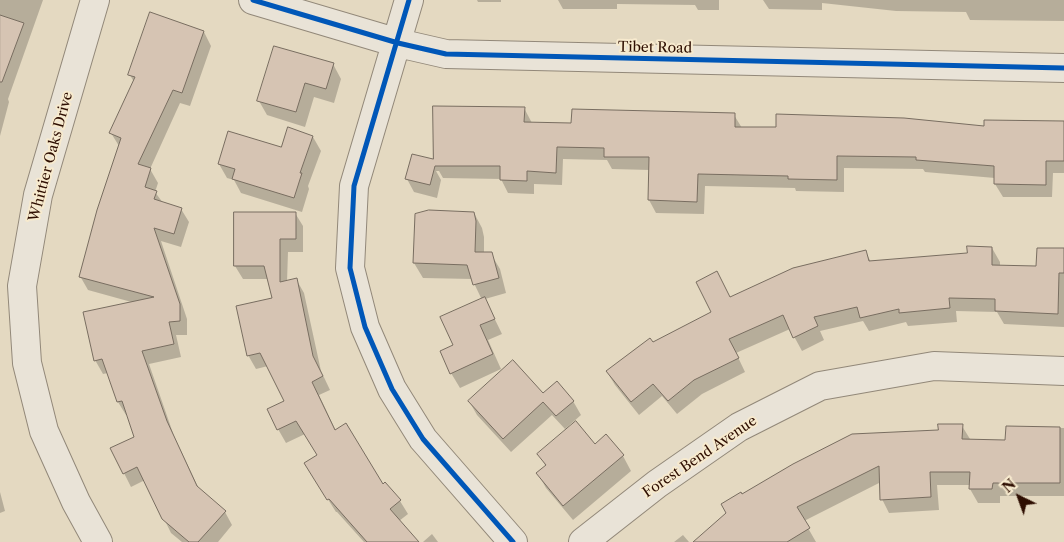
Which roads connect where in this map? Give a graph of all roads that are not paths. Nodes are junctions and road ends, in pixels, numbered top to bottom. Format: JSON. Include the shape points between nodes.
{"nodes":[{"id":1,"x":95,"y":0,"type":"edge"},
{"id":2,"x":253,"y":0,"type":"edge"},
{"id":3,"x":409,"y":0,"type":"edge"},
{"id":4,"x":398,"y":43,"type":"junction"},
{"id":5,"x":1064,"y":68,"type":"edge"},
{"id":6,"x":1064,"y":371,"type":"edge"},
{"id":7,"x":98,"y":542,"type":"edge"},
{"id":8,"x":513,"y":542,"type":"edge"},
{"id":9,"x":583,"y":542,"type":"edge"}],
"edges":[{"from":1,"to":7,"type":"street","name":"Whittier Oaks Drive","via":[[38,195],[22,286],[27,363],[44,432]]},
{"from":2,"to":4,"type":"street","name":"Tibet Road"},
{"from":3,"to":4,"type":"street"},
{"from":4,"to":5,"type":"street","name":"Tibet Road","via":[[446,54]]},
{"from":4,"to":8,"type":"street","via":[[354,186],[350,268],[365,327],[392,389],[423,439]]},
{"from":6,"to":9,"type":"street","name":"Forest Bend Avenue","via":[[934,366],[820,386],[739,427],[657,484]]}]}
